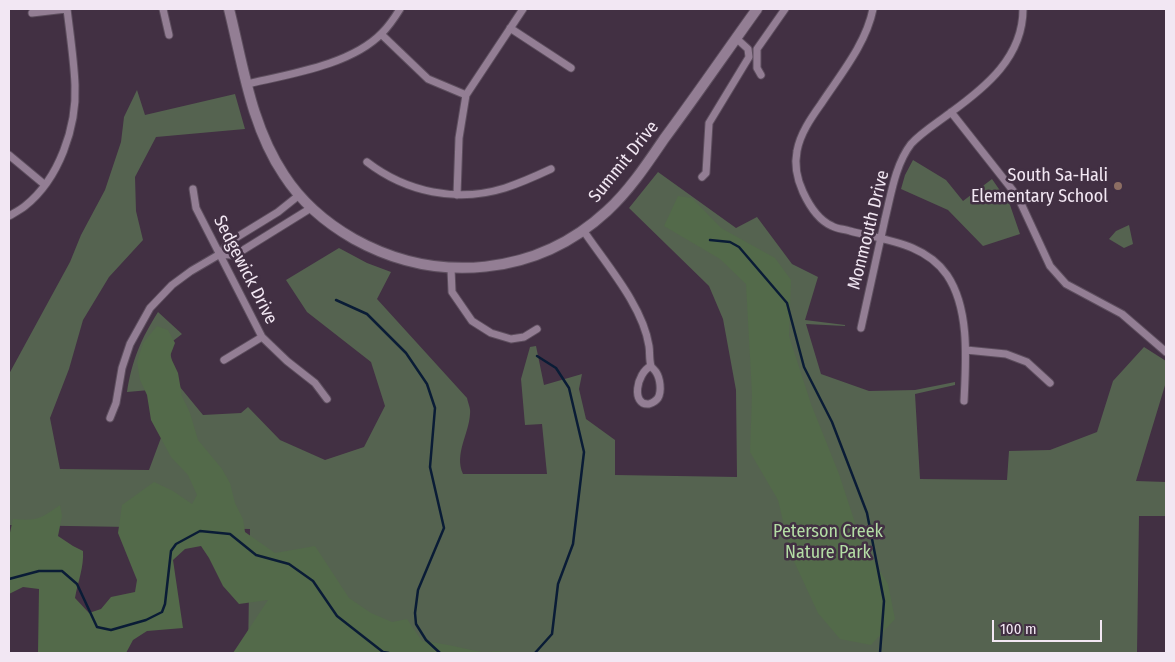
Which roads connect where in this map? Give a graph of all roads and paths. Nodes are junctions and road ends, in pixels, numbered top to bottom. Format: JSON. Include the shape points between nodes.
{"nodes":[{"id":1,"x":66,"y":9,"type":"edge"},
{"id":2,"x":163,"y":9,"type":"edge"},
{"id":3,"x":229,"y":9,"type":"edge"},
{"id":4,"x":400,"y":9,"type":"edge"},
{"id":5,"x":523,"y":9,"type":"edge"},
{"id":6,"x":785,"y":9,"type":"edge"},
{"id":7,"x":873,"y":9,"type":"edge"},
{"id":8,"x":1023,"y":9,"type":"edge"},
{"id":9,"x":753,"y":10,"type":"edge"},
{"id":10,"x":32,"y":13,"type":"dead end"},
{"id":11,"x":510,"y":28,"type":"junction"},
{"id":12,"x":381,"y":34,"type":"junction"},
{"id":13,"x":169,"y":35,"type":"dead end"},
{"id":14,"x":736,"y":38,"type":"junction"},
{"id":15,"x":571,"y":68,"type":"dead end"},
{"id":16,"x":761,"y":75,"type":"dead end"},
{"id":17,"x":247,"y":84,"type":"junction"},
{"id":18,"x":466,"y":95,"type":"junction"},
{"id":19,"x":952,"y":112,"type":"junction"},
{"id":20,"x":9,"y":155,"type":"edge"},
{"id":21,"x":367,"y":162,"type":"dead end"},
{"id":22,"x":551,"y":169,"type":"dead end"},
{"id":23,"x":702,"y":177,"type":"dead end"},
{"id":24,"x":44,"y":186,"type":"junction"},
{"id":25,"x":193,"y":189,"type":"dead end"},
{"id":26,"x":457,"y":195,"type":"junction"},
{"id":27,"x":298,"y":196,"type":"junction"},
{"id":28,"x":311,"y":208,"type":"junction"},
{"id":29,"x":9,"y":216,"type":"edge"},
{"id":30,"x":583,"y":230,"type":"junction"},
{"id":31,"x":881,"y":239,"type":"junction"},
{"id":32,"x":220,"y":254,"type":"junction"},
{"id":33,"x":451,"y":269,"type":"junction"},
{"id":34,"x":862,"y":328,"type":"dead end"},
{"id":35,"x":537,"y":329,"type":"dead end"},
{"id":36,"x":262,"y":337,"type":"junction"},
{"id":37,"x":966,"y":350,"type":"junction"},
{"id":38,"x":1166,"y":352,"type":"edge"},
{"id":39,"x":224,"y":360,"type":"dead end"},
{"id":40,"x":651,"y":366,"type":"junction"},
{"id":41,"x":1050,"y":382,"type":"dead end"},
{"id":42,"x":327,"y":399,"type":"dead end"},
{"id":43,"x":964,"y":401,"type":"dead end"},
{"id":44,"x":110,"y":418,"type":"dead end"}],
"edges":[{"from":1,"to":10,"type":"street"},
{"from":1,"to":24,"type":"street","via":[[75,87],[73,113],[59,162]]},
{"from":2,"to":13,"type":"street"},
{"from":3,"to":17,"type":"main road","name":"Summit Drive"},
{"from":4,"to":12,"type":"street"},
{"from":5,"to":11,"type":"street"},
{"from":6,"to":16,"type":"street","via":[[757,49],[757,68]]},
{"from":7,"to":31,"type":"street","via":[[858,48],[808,124],[797,151],[796,174],[808,203],[831,226]]},
{"from":8,"to":19,"type":"street","name":"Monmouth Drive","via":[[1018,42],[1005,65]]},
{"from":9,"to":14,"type":"main road","name":"Summit Drive"},
{"from":11,"to":15,"type":"street"},
{"from":11,"to":18,"type":"street"},
{"from":12,"to":17,"type":"street","via":[[344,59]]},
{"from":12,"to":18,"type":"street","via":[[428,79]]},
{"from":14,"to":23,"type":"street","via":[[748,49],[749,57],[709,123],[706,173]]},
{"from":14,"to":30,"type":"main road","name":"Summit Drive","via":[[638,175],[607,211]]},
{"from":17,"to":27,"type":"main road","name":"Summit Drive","via":[[265,140]]},
{"from":18,"to":26,"type":"street","via":[[459,138]]},
{"from":19,"to":31,"type":"street","name":"Monmouth Drive","via":[[911,145],[896,172]]},
{"from":19,"to":38,"type":"street","via":[[1018,197],[1050,266],[1066,284],[1122,314]]},
{"from":20,"to":24,"type":"street"},
{"from":21,"to":26,"type":"street","via":[[383,174],[411,187]]},
{"from":22,"to":26,"type":"street","via":[[505,188]]},
{"from":24,"to":29,"type":"street","via":[[25,206]]},
{"from":25,"to":32,"type":"street","name":"Sedgewick Drive","via":[[196,208]]},
{"from":27,"to":28,"type":"main road","name":"Summit Drive"},
{"from":27,"to":32,"type":"street","via":[[234,239]]},
{"from":28,"to":32,"type":"street","via":[[240,252]]},
{"from":28,"to":33,"type":"main road","name":"Summit Drive","via":[[337,229],[364,244],[414,263]]},
{"from":30,"to":33,"type":"main road","name":"Summit Drive","via":[[560,245],[517,262]]},
{"from":30,"to":40,"type":"street","via":[[638,313],[646,332]]},
{"from":31,"to":34,"type":"street","name":"Monmouth Drive"},
{"from":31,"to":37,"type":"street","via":[[910,245],[933,259],[947,275],[959,298]]},
{"from":32,"to":36,"type":"street","name":"Sedgewick Drive"},
{"from":32,"to":44,"type":"street","via":[[172,285],[150,308],[130,344]]},
{"from":33,"to":35,"type":"street","via":[[452,292],[472,321],[491,333],[511,339],[524,337]]},
{"from":36,"to":39,"type":"street"},
{"from":36,"to":42,"type":"street","name":"Sedgewick Drive","via":[[315,383]]},
{"from":37,"to":41,"type":"street","via":[[1006,354],[1027,362]]},
{"from":37,"to":43,"type":"street"},
{"from":40,"to":40,"type":"street","via":[[644,370],[638,383],[638,397],[644,404],[652,403],[659,393],[658,376]]}]}
